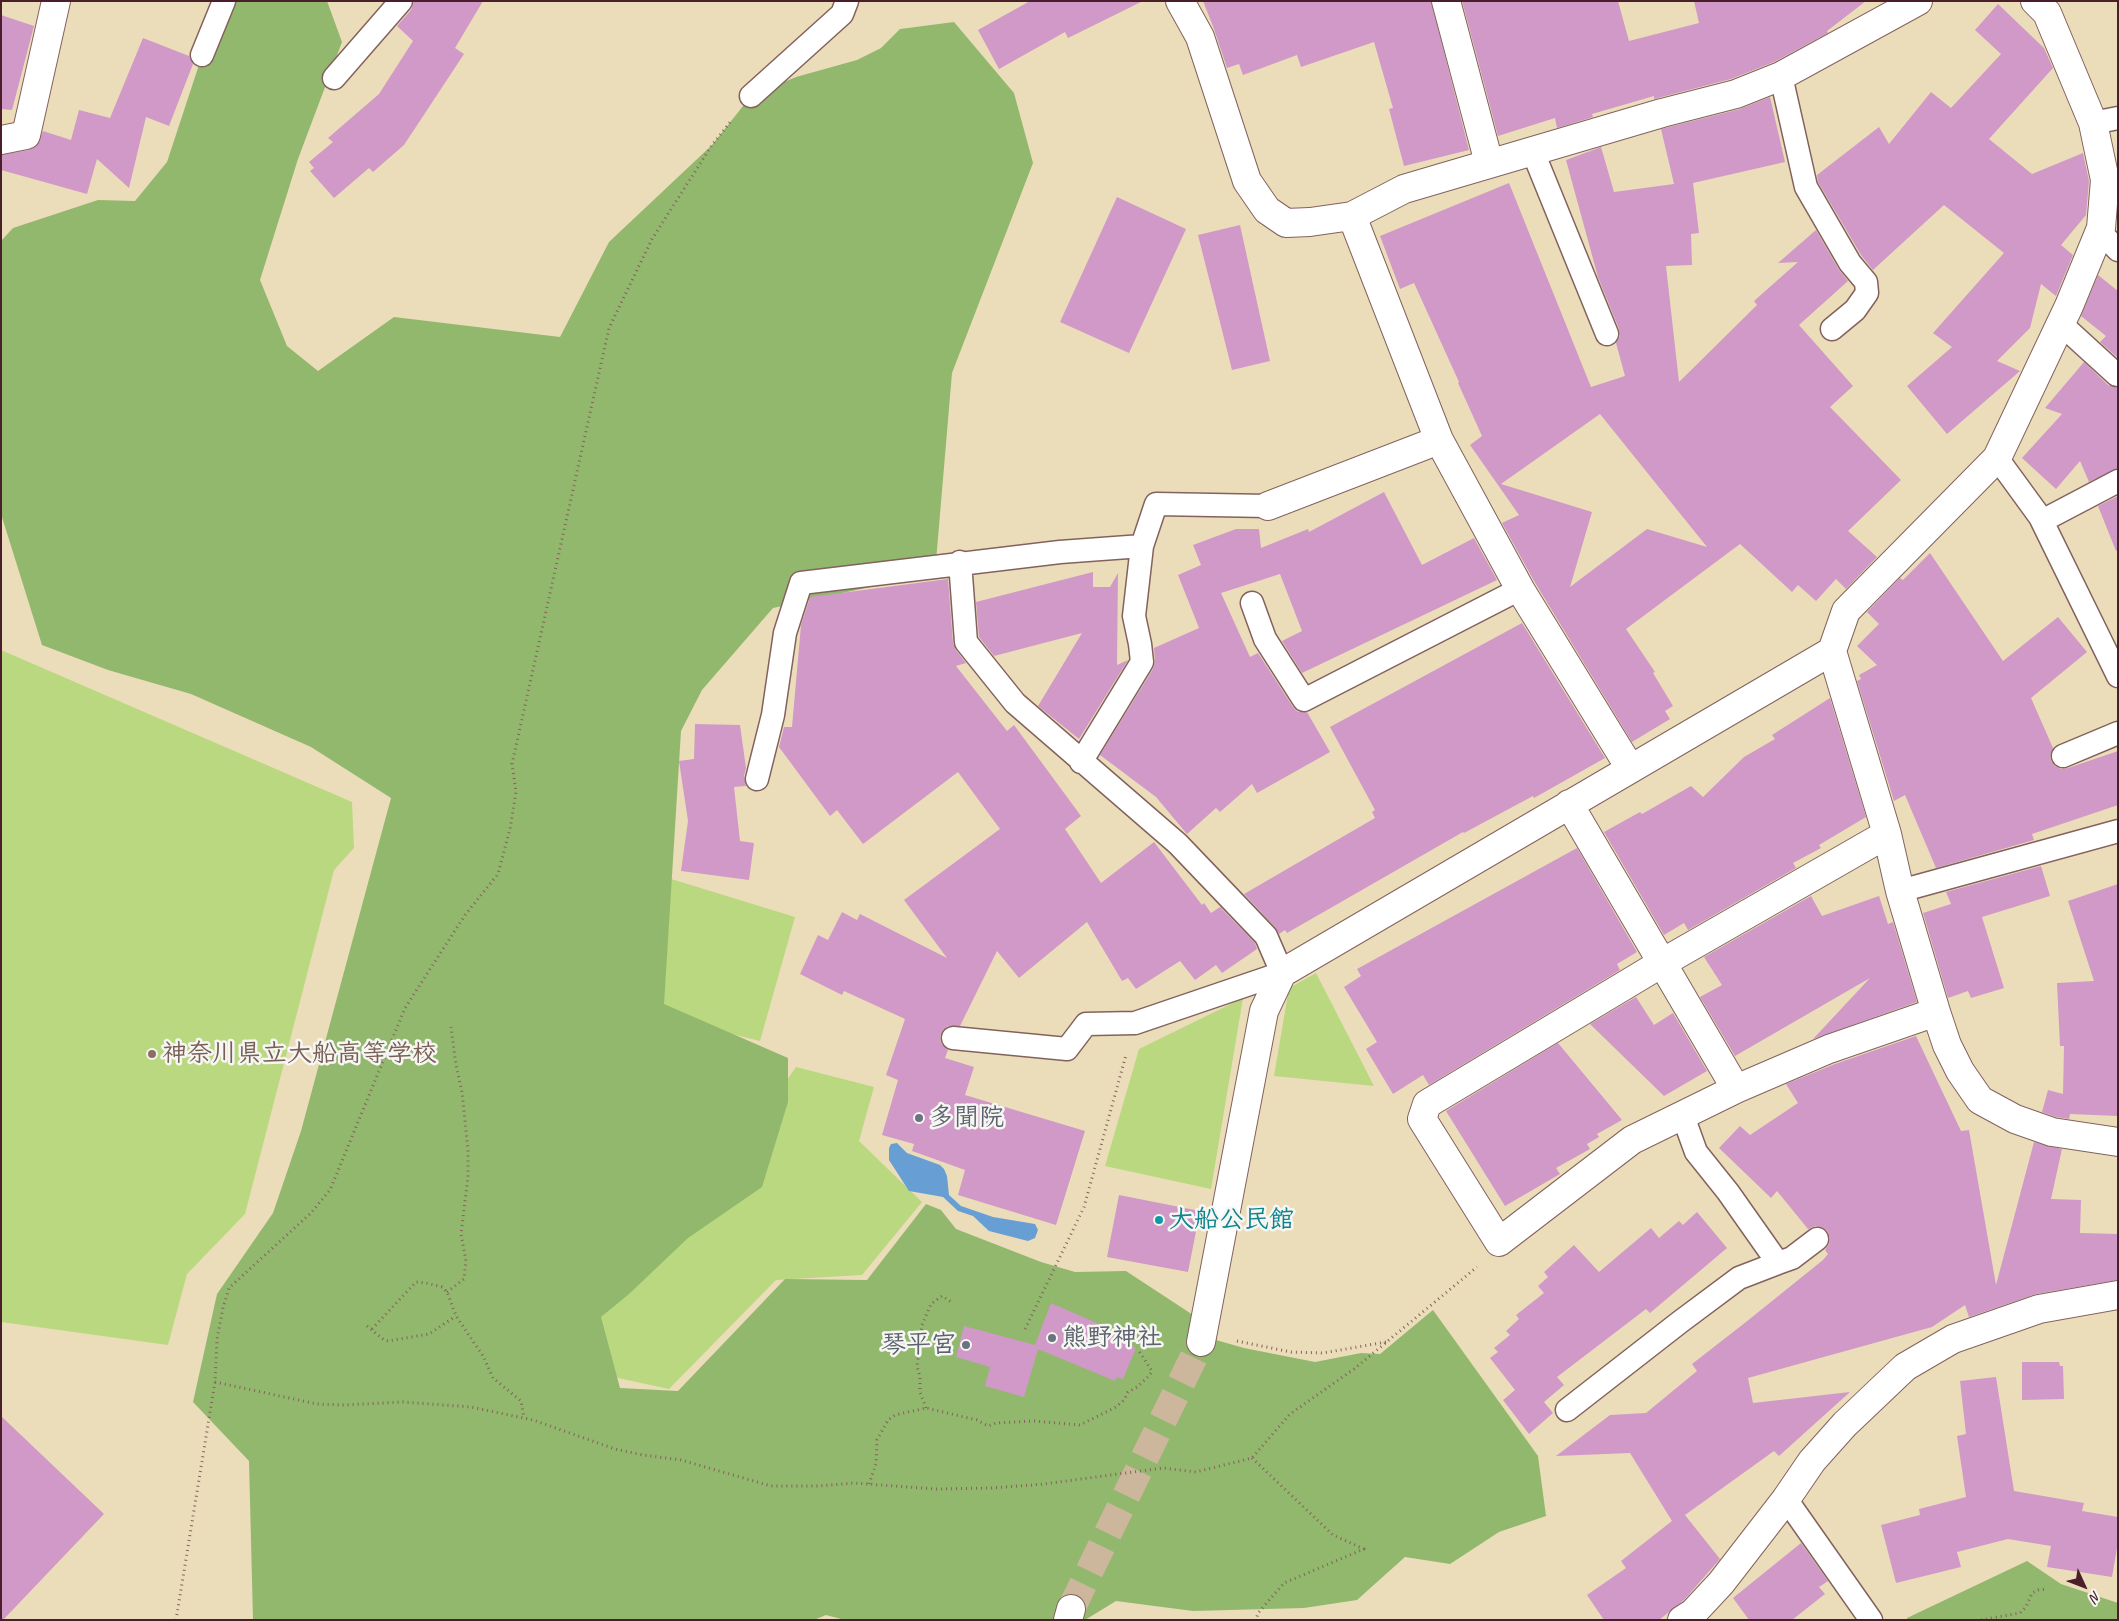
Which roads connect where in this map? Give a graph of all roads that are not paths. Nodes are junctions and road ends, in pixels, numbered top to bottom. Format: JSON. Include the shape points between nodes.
{"nodes":[{"id":1,"x":56,"y":1,"type":"edge"},
{"id":2,"x":224,"y":1,"type":"edge"},
{"id":3,"x":401,"y":1,"type":"edge"},
{"id":4,"x":847,"y":1,"type":"edge"},
{"id":5,"x":1180,"y":1,"type":"edge"},
{"id":6,"x":1446,"y":1,"type":"edge"},
{"id":7,"x":1918,"y":1,"type":"edge"},
{"id":8,"x":2049,"y":5,"type":"edge"},
{"id":9,"x":202,"y":55,"type":"dead end"},
{"id":10,"x":1781,"y":76,"type":"junction"},
{"id":11,"x":334,"y":78,"type":"dead end"},
{"id":12,"x":751,"y":96,"type":"road end"},
{"id":13,"x":2106,"y":121,"type":"edge"},
{"id":14,"x":1,"y":140,"type":"edge"},
{"id":15,"x":1533,"y":152,"type":"junction"},
{"id":16,"x":1489,"y":163,"type":"junction"},
{"id":17,"x":1352,"y":216,"type":"junction"},
{"id":18,"x":2109,"y":241,"type":"edge"},
{"id":19,"x":2061,"y":324,"type":"junction"},
{"id":20,"x":1832,"y":329,"type":"dead end"},
{"id":21,"x":1607,"y":334,"type":"dead end"},
{"id":22,"x":2118,"y":375,"type":"edge"},
{"id":23,"x":1439,"y":440,"type":"junction"},
{"id":24,"x":1997,"y":458,"type":"junction"},
{"id":25,"x":2118,"y":481,"type":"edge"},
{"id":26,"x":1268,"y":506,"type":"joint"},
{"id":27,"x":2042,"y":521,"type":"junction"},
{"id":28,"x":1142,"y":546,"type":"junction"},
{"id":29,"x":960,"y":562,"type":"junction"},
{"id":30,"x":1520,"y":589,"type":"junction"},
{"id":31,"x":1252,"y":603,"type":"dead end"},
{"id":32,"x":1832,"y":651,"type":"junction"},
{"id":33,"x":2118,"y":676,"type":"edge"},
{"id":34,"x":2118,"y":733,"type":"edge"},
{"id":35,"x":2063,"y":756,"type":"dead end"},
{"id":36,"x":1081,"y":762,"type":"junction"},
{"id":37,"x":1630,"y":768,"type":"junction"},
{"id":38,"x":757,"y":779,"type":"dead end"},
{"id":39,"x":1569,"y":804,"type":"junction"},
{"id":40,"x":2117,"y":832,"type":"edge"},
{"id":41,"x":1887,"y":834,"type":"junction"},
{"id":42,"x":1900,"y":891,"type":"junction"},
{"id":43,"x":1662,"y":963,"type":"junction"},
{"id":44,"x":1282,"y":973,"type":"junction"},
{"id":45,"x":1936,"y":1012,"type":"junction"},
{"id":46,"x":953,"y":1038,"type":"dead end"},
{"id":47,"x":1736,"y":1089,"type":"junction"},
{"id":48,"x":1683,"y":1116,"type":"junction"},
{"id":49,"x":2118,"y":1142,"type":"edge"},
{"id":50,"x":1817,"y":1239,"type":"dead end"},
{"id":51,"x":1778,"y":1263,"type":"junction"},
{"id":52,"x":2118,"y":1295,"type":"edge"},
{"id":53,"x":1203,"y":1336,"type":"tunnel mouth"},
{"id":54,"x":1567,"y":1410,"type":"dead end"},
{"id":55,"x":1786,"y":1499,"type":"junction"},
{"id":56,"x":1682,"y":1620,"type":"edge"},
{"id":57,"x":1871,"y":1620,"type":"edge"}],
"edges":[{"from":1,"to":14,"type":"street","via":[[26,135]]},
{"from":2,"to":9,"type":"lane"},
{"from":3,"to":11,"type":"lane"},
{"from":4,"to":12,"type":"lane","via":[[842,14]]},
{"from":5,"to":17,"type":"street","via":[[1200,38],[1248,181],[1267,210],[1286,222]]},
{"from":6,"to":16,"type":"street"},
{"from":7,"to":10,"type":"street"},
{"from":8,"to":13,"type":"street"},
{"from":10,"to":15,"type":"street","via":[[1736,94]]},
{"from":10,"to":20,"type":"lane","via":[[1806,187],[1850,263],[1866,282],[1867,293],[1855,310]]},
{"from":13,"to":18,"type":"street"},
{"from":15,"to":16,"type":"street"},
{"from":15,"to":21,"type":"lane"},
{"from":16,"to":17,"type":"street","via":[[1404,189]]},
{"from":17,"to":23,"type":"street"},
{"from":18,"to":19,"type":"street"},
{"from":19,"to":22,"type":"lane"},
{"from":19,"to":24,"type":"street"},
{"from":23,"to":26,"type":"street"},
{"from":23,"to":30,"type":"street"},
{"from":24,"to":27,"type":"lane"},
{"from":24,"to":32,"type":"street","via":[[1846,611]]},
{"from":25,"to":27,"type":"lane"},
{"from":26,"to":28,"type":"lane","via":[[1156,504]]},
{"from":27,"to":33,"type":"lane"},
{"from":28,"to":29,"type":"lane"},
{"from":28,"to":36,"type":"lane","via":[[1134,616],[1142,662]]},
{"from":29,"to":36,"type":"lane","via":[[966,642],[1015,703]]},
{"from":29,"to":38,"type":"lane","via":[[801,583],[785,633],[773,714]]},
{"from":30,"to":31,"type":"lane","via":[[1304,700],[1265,639]]},
{"from":30,"to":37,"type":"street"},
{"from":32,"to":37,"type":"street"},
{"from":32,"to":41,"type":"street"},
{"from":34,"to":35,"type":"lane"},
{"from":36,"to":44,"type":"lane","via":[[1178,844],[1266,936]]},
{"from":37,"to":39,"type":"street"},
{"from":39,"to":43,"type":"street"},
{"from":39,"to":44,"type":"street"},
{"from":40,"to":42,"type":"lane"},
{"from":41,"to":42,"type":"street"},
{"from":41,"to":43,"type":"street"},
{"from":42,"to":45,"type":"street"},
{"from":43,"to":47,"type":"street"},
{"from":43,"to":48,"type":"street","via":[[1427,1104],[1422,1119],[1499,1242],[1632,1140]]},
{"from":44,"to":46,"type":"lane","via":[[1135,1023],[1086,1024],[1066,1049]]},
{"from":44,"to":53,"type":"street","via":[[1264,1011]]},
{"from":45,"to":47,"type":"street","via":[[1829,1049]]},
{"from":45,"to":49,"type":"street","via":[[1947,1045],[1980,1100],[2015,1119],[2052,1132]]},
{"from":47,"to":48,"type":"street"},
{"from":48,"to":51,"type":"lane","via":[[1696,1152]]},
{"from":50,"to":51,"type":"lane","via":[[1792,1258]]},
{"from":51,"to":54,"type":"lane","via":[[1739,1278]]},
{"from":52,"to":55,"type":"street","via":[[2039,1309],[1953,1339],[1905,1367],[1845,1424],[1818,1454]]},
{"from":55,"to":56,"type":"street","via":[[1721,1583]]},
{"from":55,"to":57,"type":"lane"}]}
